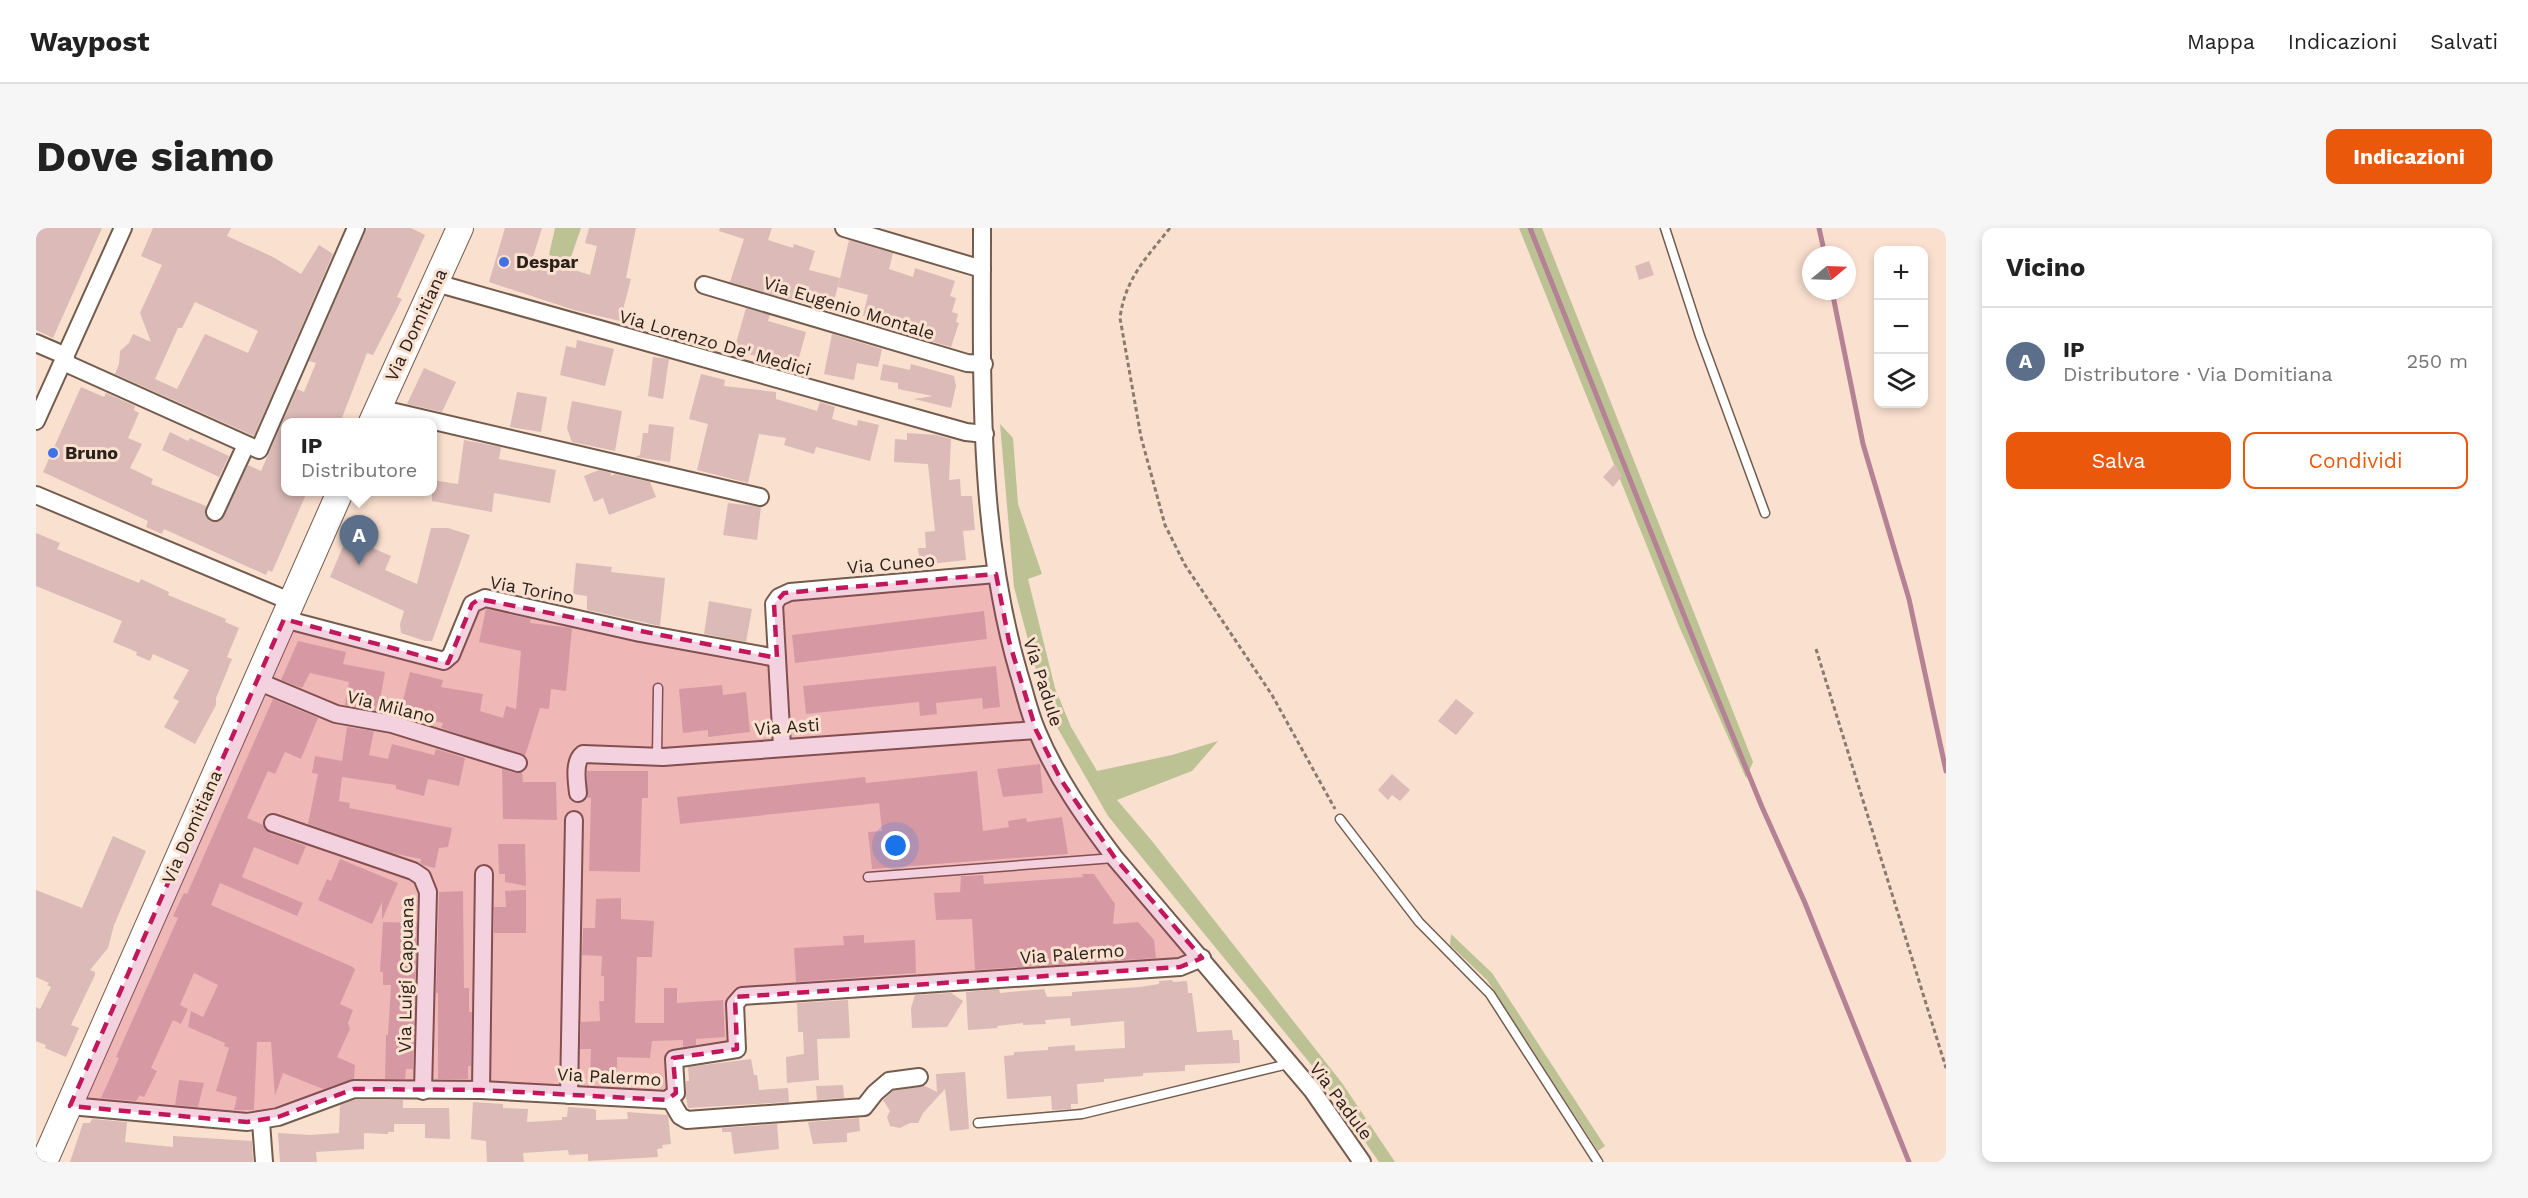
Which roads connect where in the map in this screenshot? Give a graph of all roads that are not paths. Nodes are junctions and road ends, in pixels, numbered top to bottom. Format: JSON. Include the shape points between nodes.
{"nodes":[{"id":1,"x":123,"y":228,"type":"edge"},
{"id":2,"x":356,"y":228,"type":"edge"},
{"id":3,"x":460,"y":228,"type":"edge"},
{"id":4,"x":844,"y":228,"type":"edge"},
{"id":5,"x":982,"y":228,"type":"edge"},
{"id":6,"x":1665,"y":228,"type":"edge"},
{"id":7,"x":982,"y":269,"type":"junction"},
{"id":8,"x":436,"y":284,"type":"junction"},
{"id":9,"x":704,"y":285,"type":"dead end"},
{"id":10,"x":36,"y":343,"type":"edge"},
{"id":11,"x":64,"y":359,"type":"junction"},
{"id":12,"x":984,"y":364,"type":"junction"},
{"id":13,"x":375,"y":416,"type":"edge"},
{"id":14,"x":282,"y":418,"type":"edge"},
{"id":15,"x":36,"y":421,"type":"edge"},
{"id":16,"x":278,"y":428,"type":"edge"},
{"id":17,"x":437,"y":429,"type":"edge"},
{"id":18,"x":985,"y":434,"type":"junction"},
{"id":19,"x":246,"y":445,"type":"junction"},
{"id":20,"x":36,"y":495,"type":"edge"},
{"id":21,"x":338,"y":496,"type":"edge"},
{"id":22,"x":760,"y":497,"type":"dead end"},
{"id":23,"x":215,"y":512,"type":"dead end"},
{"id":24,"x":1765,"y":513,"type":"dead end"},
{"id":25,"x":996,"y":574,"type":"junction"},
{"id":26,"x":288,"y":611,"type":"junction"},
{"id":27,"x":777,"y":658,"type":"junction"},
{"id":28,"x":257,"y":681,"type":"junction"},
{"id":29,"x":658,"y":688,"type":"dead end"},
{"id":30,"x":1036,"y":730,"type":"junction"},
{"id":31,"x":782,"y":747,"type":"junction"},
{"id":32,"x":657,"y":757,"type":"junction"},
{"id":33,"x":518,"y":763,"type":"dead end"},
{"id":34,"x":578,"y":794,"type":"dead end"},
{"id":35,"x":1340,"y":819,"type":"road end"},
{"id":36,"x":574,"y":820,"type":"dead end"},
{"id":37,"x":273,"y":823,"type":"dead end"},
{"id":38,"x":1115,"y":858,"type":"junction"},
{"id":39,"x":483,"y":874,"type":"dead end"},
{"id":40,"x":868,"y":877,"type":"dead end"},
{"id":41,"x":1202,"y":958,"type":"junction"},
{"id":42,"x":1288,"y":1064,"type":"junction"},
{"id":43,"x":919,"y":1077,"type":"dead end"},
{"id":44,"x":481,"y":1090,"type":"junction"},
{"id":45,"x":423,"y":1091,"type":"junction"},
{"id":46,"x":568,"y":1095,"type":"junction"},
{"id":47,"x":670,"y":1099,"type":"junction"},
{"id":48,"x":70,"y":1106,"type":"junction"},
{"id":49,"x":261,"y":1122,"type":"junction"},
{"id":50,"x":978,"y":1123,"type":"dead end"},
{"id":51,"x":44,"y":1162,"type":"edge"},
{"id":52,"x":264,"y":1162,"type":"edge"},
{"id":53,"x":1362,"y":1162,"type":"edge"},
{"id":54,"x":1598,"y":1162,"type":"edge"}],
"edges":[{"from":1,"to":11,"type":"street"},
{"from":2,"to":14,"type":"street"},
{"from":3,"to":8,"type":"main road","name":"Via Domitiana"},
{"from":4,"to":7,"type":"street"},
{"from":5,"to":7,"type":"street","name":"Via Padule"},
{"from":6,"to":24,"type":"lane"},
{"from":7,"to":12,"type":"street","name":"Via Padule"},
{"from":8,"to":13,"type":"main road","name":"Via Domitiana"},
{"from":8,"to":18,"type":"street","name":"Via Lorenzo De' Medici","via":[[966,432]]},
{"from":9,"to":12,"type":"street","name":"Via Eugenio Montale","via":[[967,363]]},
{"from":10,"to":11,"type":"street"},
{"from":11,"to":15,"type":"street"},
{"from":11,"to":19,"type":"street"},
{"from":12,"to":18,"type":"street","name":"Via Padule"},
{"from":16,"to":19,"type":"street","via":[[259,450]]},
{"from":17,"to":22,"type":"street"},
{"from":18,"to":25,"type":"street","name":"Via Padule"},
{"from":19,"to":23,"type":"street"},
{"from":20,"to":26,"type":"street"},
{"from":21,"to":26,"type":"main road","name":"Via Domitiana"},
{"from":25,"to":27,"type":"street","name":"Via Cuneo","via":[[790,592],[774,604]]},
{"from":25,"to":30,"type":"street","name":"Via Padule","via":[[1010,641]]},
{"from":26,"to":27,"type":"street","name":"Via Torino","via":[[444,661],[452,655],[472,604],[484,598]]},
{"from":26,"to":28,"type":"main road","name":"Via Domitiana"},
{"from":27,"to":31,"type":"street"},
{"from":28,"to":33,"type":"street","name":"Via Milano","via":[[336,714],[392,724]]},
{"from":28,"to":48,"type":"main road","name":"Via Domitiana"},
{"from":29,"to":32,"type":"lane"},
{"from":30,"to":31,"type":"street","name":"Via Asti"},
{"from":30,"to":38,"type":"street","name":"Via Padule","via":[[1061,780]]},
{"from":31,"to":32,"type":"street","name":"Via Asti"},
{"from":32,"to":34,"type":"street","name":"Via Asti","via":[[583,754],[577,764]]},
{"from":35,"to":54,"type":"lane","via":[[1419,921],[1490,994]]},
{"from":36,"to":46,"type":"street"},
{"from":37,"to":45,"type":"street","name":"Via Luigi Capuana","via":[[413,871],[426,883]]},
{"from":38,"to":40,"type":"lane"},
{"from":38,"to":41,"type":"street","name":"Via Padule"},
{"from":39,"to":44,"type":"street"},
{"from":41,"to":42,"type":"street","name":"Via Padule"},
{"from":41,"to":47,"type":"street","name":"Via Palermo","via":[[1180,967],[742,996],[735,1004],[737,1049],[674,1059],[676,1093]]},
{"from":42,"to":50,"type":"lane","name":"Via Padule","via":[[1082,1114]]},
{"from":42,"to":53,"type":"street","name":"Via Padule","via":[[1312,1090]]},
{"from":43,"to":47,"type":"street","via":[[889,1081],[864,1107],[687,1120]]},
{"from":44,"to":45,"type":"street","name":"Via Palermo"},
{"from":44,"to":46,"type":"street","name":"Via Palermo"},
{"from":45,"to":49,"type":"street","name":"Via Palermo","via":[[354,1089]]},
{"from":46,"to":47,"type":"street","name":"Via Palermo"},
{"from":48,"to":49,"type":"street","name":"Via Palermo"},
{"from":48,"to":51,"type":"main road","name":"Via Domitiana"},
{"from":49,"to":52,"type":"street"}]}
